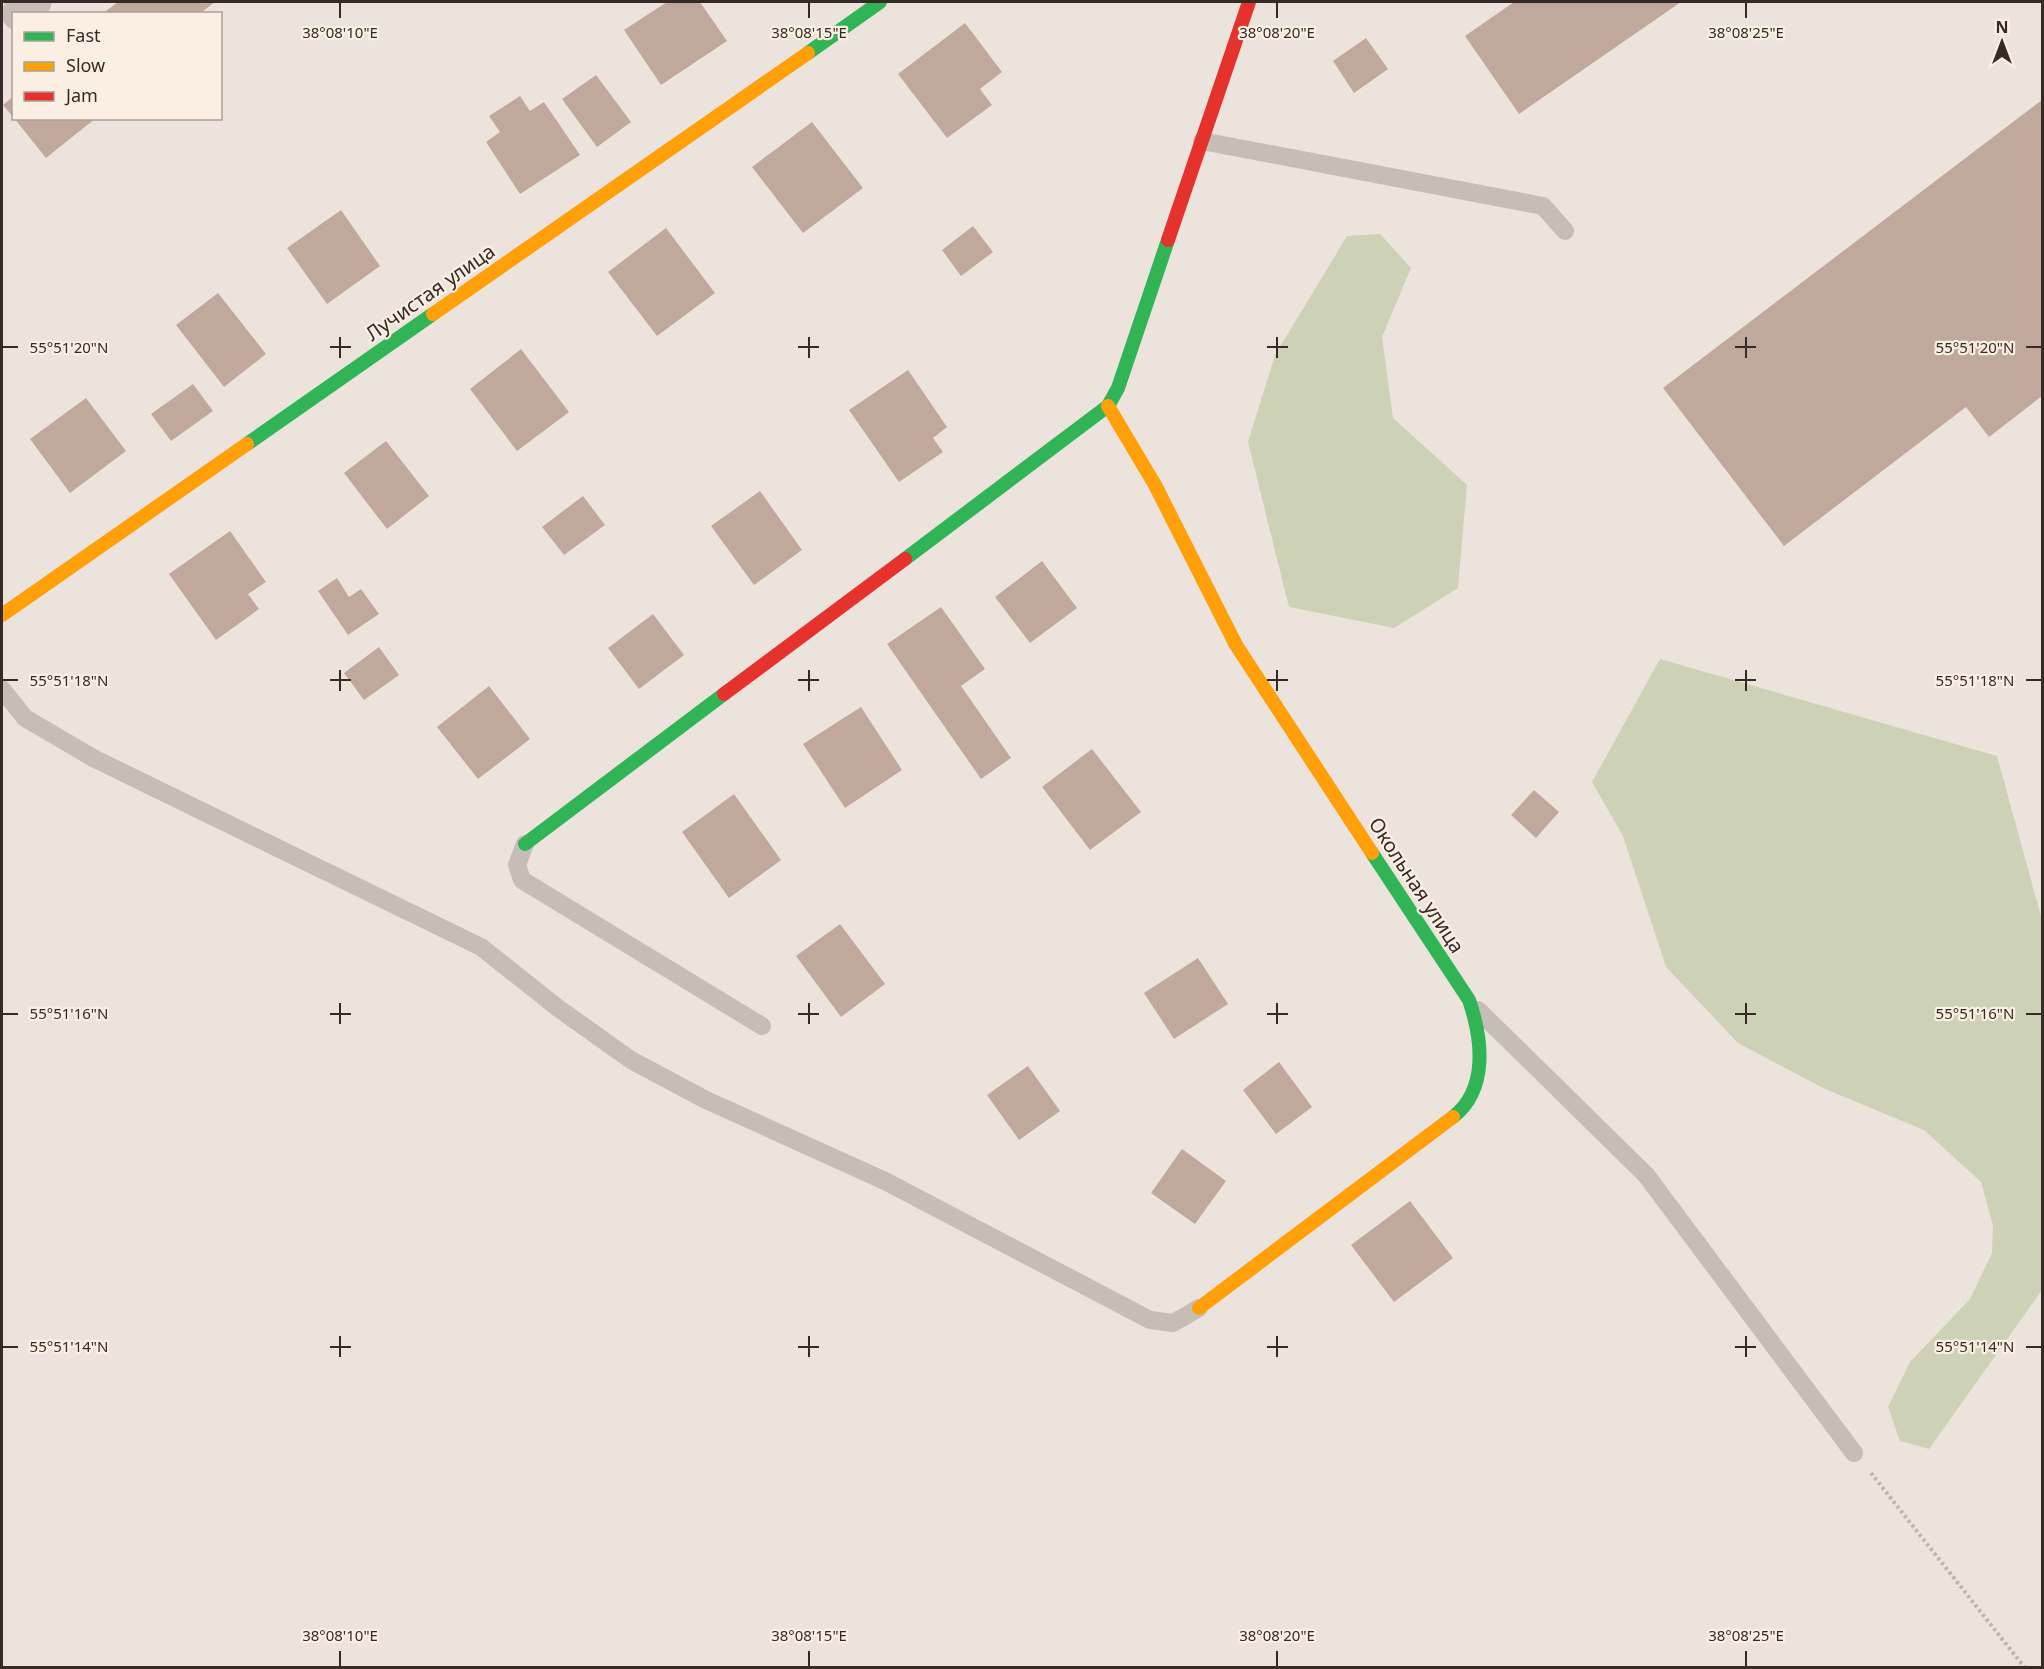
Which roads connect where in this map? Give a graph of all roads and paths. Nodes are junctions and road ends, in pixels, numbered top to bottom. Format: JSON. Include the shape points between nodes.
{"nodes":[{"id":1,"x":35,"y":2,"type":"edge"},
{"id":2,"x":880,"y":2,"type":"edge"},
{"id":3,"x":1249,"y":2,"type":"edge"},
{"id":4,"x":21,"y":12,"type":"edge"},
{"id":5,"x":1202,"y":141,"type":"junction"},
{"id":6,"x":1565,"y":231,"type":"dead end"},
{"id":7,"x":1108,"y":406,"type":"junction"},
{"id":8,"x":2,"y":615,"type":"edge"},
{"id":9,"x":2,"y":689,"type":"edge"},
{"id":10,"x":525,"y":844,"type":"joint"},
{"id":11,"x":1468,"y":1000,"type":"junction"},
{"id":12,"x":762,"y":1026,"type":"dead end"},
{"id":13,"x":1199,"y":1308,"type":"joint"},
{"id":14,"x":1854,"y":1453,"type":"joint"},
{"id":15,"x":2025,"y":1668,"type":"edge"}],
"edges":[{"from":1,"to":4,"type":"street"},
{"from":2,"to":8,"type":"street","name":"Лучистая улица"},
{"from":3,"to":5,"type":"street"},
{"from":5,"to":6,"type":"lane","via":[[1543,206]]},
{"from":5,"to":7,"type":"street","via":[[1118,388]]},
{"from":7,"to":10,"type":"street"},
{"from":7,"to":11,"type":"street","name":"Окольная улица","via":[[1155,485],[1236,645]]},
{"from":9,"to":13,"type":"lane","via":[[25,718],[96,759],[481,947],[631,1060],[706,1100],[885,1180],[1150,1320],[1173,1323]]},
{"from":10,"to":12,"type":"lane","via":[[517,865],[522,879]]},
{"from":11,"to":13,"type":"street","name":"Окольная улица","via":[[1480,1028],[1483,1056],[1477,1083],[1463,1108]]},
{"from":11,"to":14,"type":"lane","via":[[1646,1174]]},
{"from":14,"to":15,"type":"path"}]}
